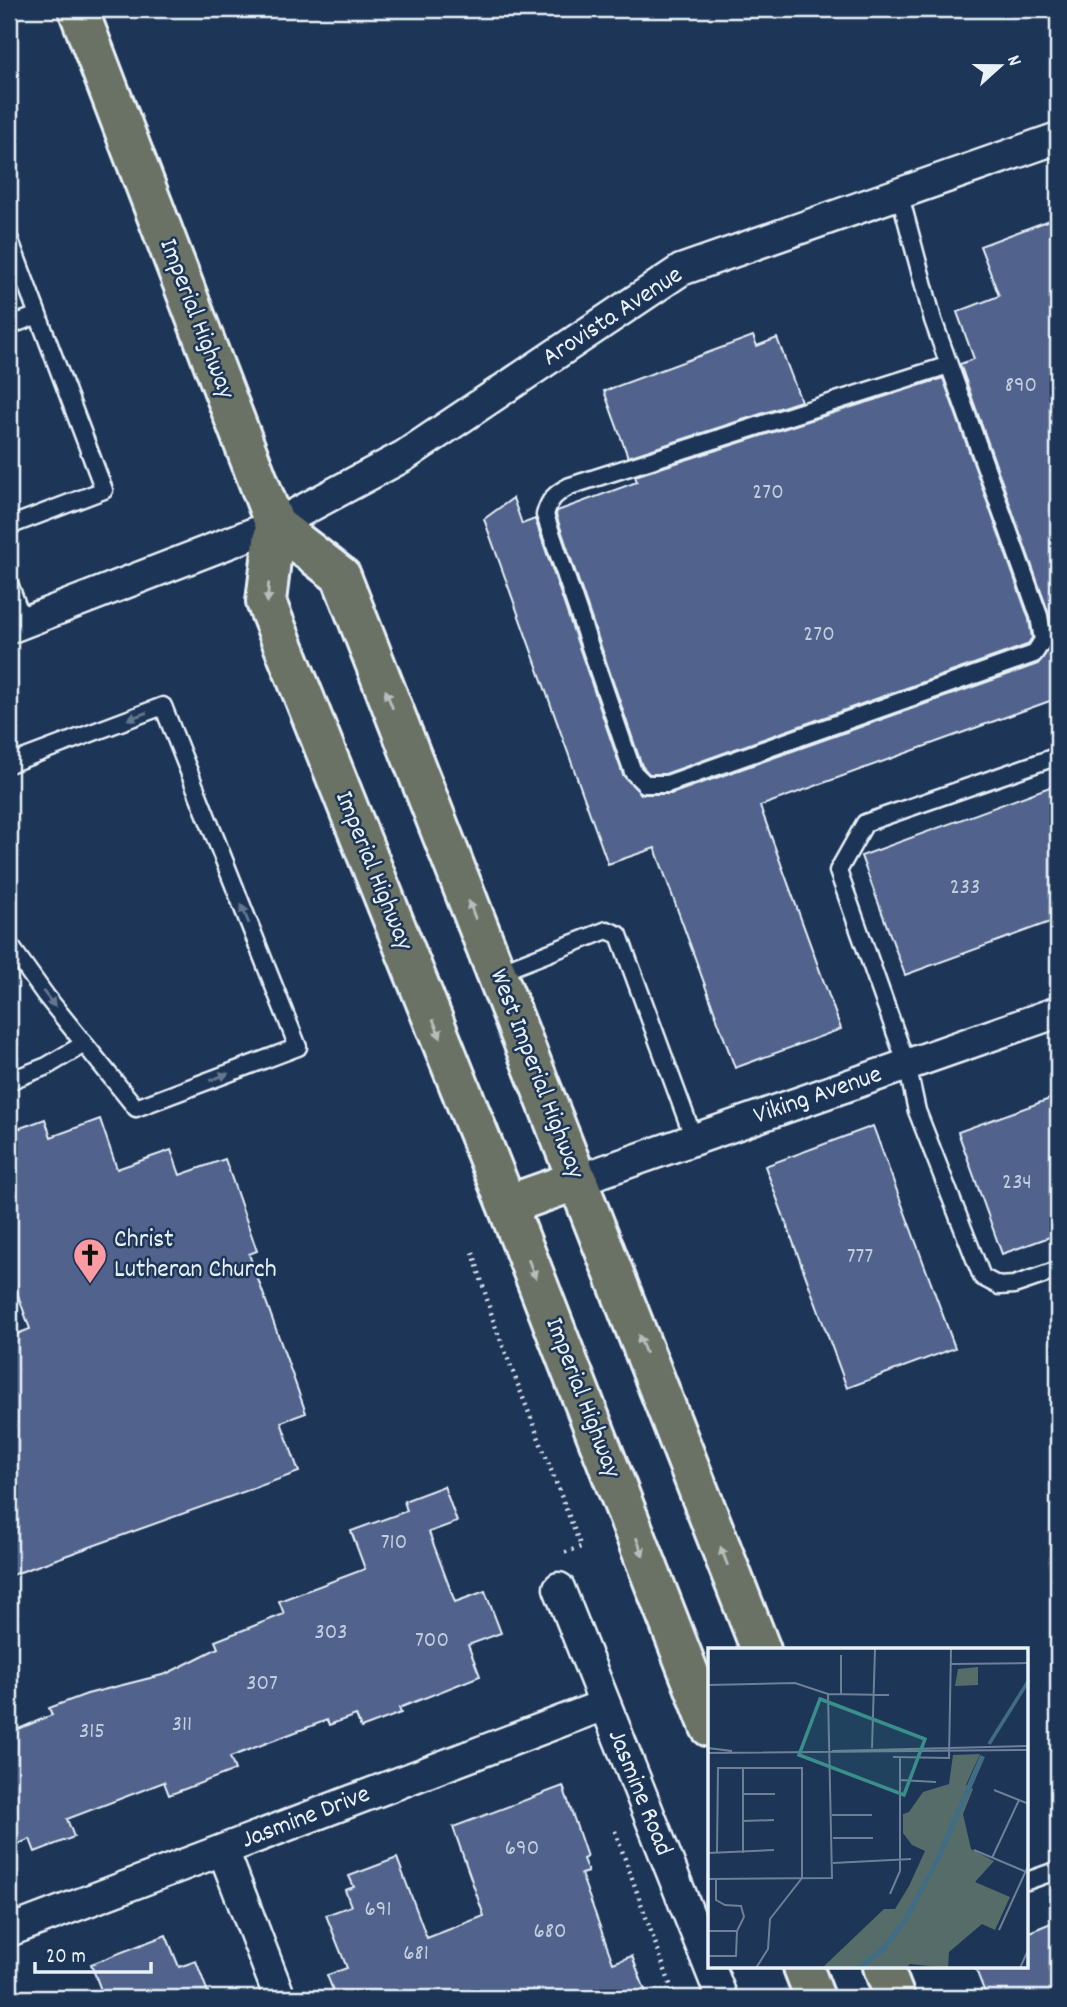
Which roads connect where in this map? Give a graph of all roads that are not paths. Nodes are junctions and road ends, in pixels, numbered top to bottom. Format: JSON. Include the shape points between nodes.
{"nodes":[{"id":1,"x":78,"y":9,"type":"edge"},
{"id":2,"x":1058,"y":138,"type":"edge"},
{"id":3,"x":899,"y":192,"type":"junction"},
{"id":4,"x":9,"y":238,"type":"edge"},
{"id":5,"x":38,"y":315,"type":"junction"},
{"id":6,"x":9,"y":326,"type":"edge"},
{"id":7,"x":949,"y":365,"type":"junction"},
{"id":8,"x":275,"y":525,"type":"junction"},
{"id":9,"x":9,"y":526,"type":"edge"},
{"id":10,"x":9,"y":583,"type":"edge"},
{"id":11,"x":16,"y":625,"type":"edge"},
{"id":12,"x":1058,"y":756,"type":"edge"},
{"id":13,"x":9,"y":764,"type":"edge"},
{"id":14,"x":9,"y":944,"type":"edge"},
{"id":15,"x":497,"y":973,"type":"junction"},
{"id":16,"x":1058,"y":1012,"type":"edge"},
{"id":17,"x":85,"y":1044,"type":"junction"},
{"id":18,"x":907,"y":1065,"type":"junction"},
{"id":19,"x":9,"y":1081,"type":"edge"},
{"id":20,"x":694,"y":1139,"type":"junction"},
{"id":21,"x":578,"y":1180,"type":"junction"},
{"id":22,"x":508,"y":1205,"type":"junction"},
{"id":23,"x":1058,"y":1270,"type":"edge"},
{"id":24,"x":559,"y":1588,"type":"dead end"},
{"id":25,"x":760,"y":1648,"type":"edge"},
{"id":26,"x":604,"y":1705,"type":"junction"},
{"id":27,"x":708,"y":1722,"type":"edge"},
{"id":28,"x":223,"y":1850,"type":"junction"},
{"id":29,"x":1058,"y":1870,"type":"edge"},
{"id":30,"x":1028,"y":1881,"type":"edge"},
{"id":31,"x":9,"y":1931,"type":"edge"},
{"id":32,"x":708,"y":1963,"type":"edge"},
{"id":33,"x":710,"y":1968,"type":"edge"},
{"id":34,"x":803,"y":1968,"type":"edge"},
{"id":35,"x":883,"y":1968,"type":"edge"},
{"id":36,"x":280,"y":1998,"type":"edge"},
{"id":37,"x":722,"y":1998,"type":"edge"},
{"id":38,"x":815,"y":1998,"type":"edge"},
{"id":39,"x":895,"y":1998,"type":"edge"}],
"edges":[{"from":1,"to":8,"type":"main road","name":"Imperial Highway"},
{"from":2,"to":3,"type":"street","name":"Arovista Avenue"},
{"from":3,"to":7,"type":"lane"},
{"from":3,"to":8,"type":"street","name":"Arovista Avenue","via":[[681,270],[404,456]]},
{"from":4,"to":5,"type":"lane"},
{"from":5,"to":6,"type":"lane"},
{"from":5,"to":9,"type":"lane","via":[[104,491]]},
{"from":7,"to":7,"type":"lane","via":[[1039,616],[1043,640],[1034,654],[667,784],[645,784],[633,772],[545,514],[547,505],[570,486]]},
{"from":8,"to":11,"type":"street","name":"Arovista Avenue"},
{"from":15,"to":8,"type":"main road","name":"West Imperial Highway","one_way":true,"via":[[341,576]]},
{"from":8,"to":22,"type":"main road","name":"Imperial Highway","one_way":true,"via":[[266,602]]},
{"from":10,"to":11,"type":"lane"},
{"from":12,"to":18,"type":"lane","via":[[865,823],[838,871]]},
{"from":17,"to":13,"type":"lane","one_way":true,"via":[[136,1108],[298,1047],[163,706]]},
{"from":14,"to":17,"type":"lane","one_way":true},
{"from":15,"to":20,"type":"lane","via":[[607,930],[619,935]]},
{"from":15,"to":21,"type":"main road","name":"West Imperial Highway"},
{"from":16,"to":18,"type":"street","name":"Viking Avenue"},
{"from":17,"to":19,"type":"lane"},
{"from":18,"to":20,"type":"street","name":"Viking Avenue"},
{"from":18,"to":23,"type":"lane","via":[[917,1111],[982,1278],[999,1286],[1014,1285]]},
{"from":20,"to":21,"type":"street","name":"Viking Avenue"},
{"from":21,"to":22,"type":"main road"},
{"from":25,"to":21,"type":"main road","name":"West Imperial Highway","one_way":true},
{"from":22,"to":27,"type":"main road","name":"Imperial Highway","one_way":true},
{"from":24,"to":26,"type":"street","name":"Jasmine Road"},
{"from":26,"to":28,"type":"street","name":"Jasmine Drive"},
{"from":26,"to":32,"type":"street","name":"Jasmine Road"},
{"from":28,"to":31,"type":"street","name":"Jasmine Drive"},
{"from":28,"to":36,"type":"street"},
{"from":29,"to":30,"type":"lane"},
{"from":33,"to":37,"type":"street","name":"Jasmine Road"},
{"from":34,"to":38,"type":"main road"},
{"from":35,"to":39,"type":"main road"}]}
